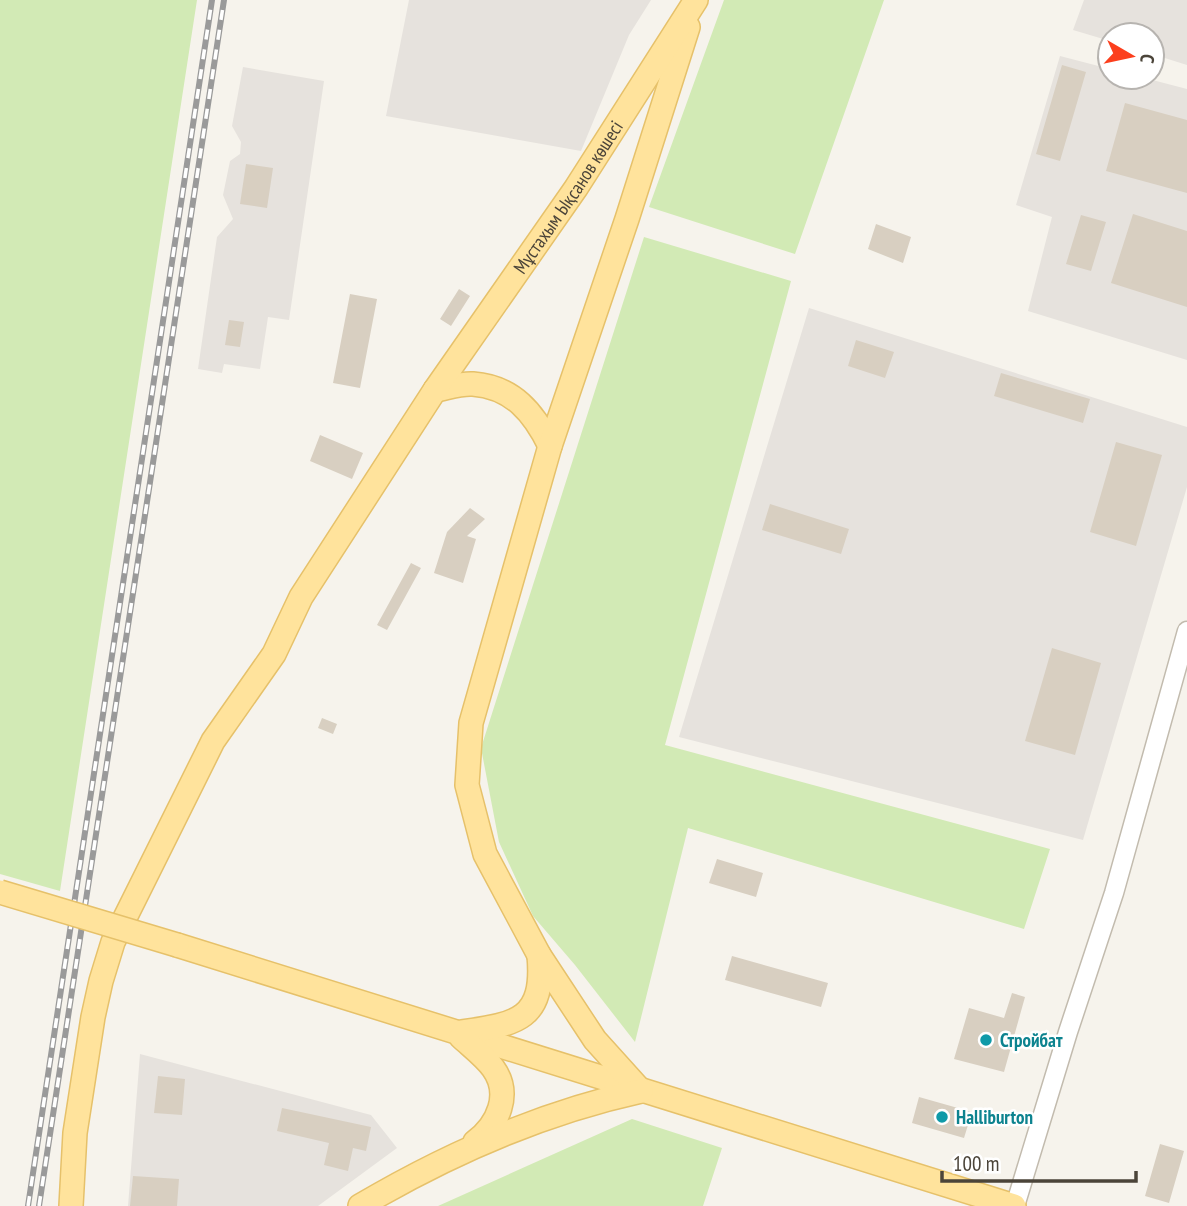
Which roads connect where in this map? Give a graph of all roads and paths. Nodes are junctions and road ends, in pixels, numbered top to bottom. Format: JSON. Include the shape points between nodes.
{"nodes":[{"id":1,"x":696,"y":0,"type":"edge"},
{"id":2,"x":435,"y":390,"type":"junction"},
{"id":3,"x":550,"y":446,"type":"junction"},
{"id":4,"x":1187,"y":631,"type":"edge"},
{"id":5,"x":0,"y":892,"type":"edge"},
{"id":6,"x":539,"y":956,"type":"junction"},
{"id":7,"x":456,"y":1032,"type":"junction"},
{"id":8,"x":641,"y":1091,"type":"junction"},
{"id":9,"x":462,"y":1152,"type":"junction"},
{"id":10,"x":71,"y":1206,"type":"edge"},
{"id":11,"x":360,"y":1206,"type":"edge"},
{"id":12,"x":1014,"y":1206,"type":"edge"}],
"edges":[{"from":1,"to":2,"type":"main road","name":"Мұстахым Ықсанов көшесі","via":[[576,188]]},
{"from":1,"to":3,"type":"main road"},
{"from":2,"to":3,"type":"main road","via":[[472,384],[500,390],[525,407]]},
{"from":2,"to":10,"type":"main road","name":"Мұстахым Ықсанов көшесі","via":[[301,597],[274,654],[213,741],[113,942],[91,1030],[75,1132]]},
{"from":3,"to":6,"type":"main road","via":[[471,723],[467,785],[485,854]]},
{"from":4,"to":12,"type":"street","via":[[1114,893]]},
{"from":5,"to":7,"type":"main road","bridge":true},
{"from":6,"to":7,"type":"main road","via":[[539,992],[527,1013],[498,1027]]},
{"from":6,"to":8,"type":"main road","via":[[595,1040]]},
{"from":7,"to":8,"type":"main road"},
{"from":7,"to":9,"type":"main road","via":[[495,1070],[502,1091],[495,1124]]},
{"from":8,"to":9,"type":"main road","via":[[549,1116]]},
{"from":8,"to":12,"type":"main road"},
{"from":9,"to":11,"type":"main road"}]}
